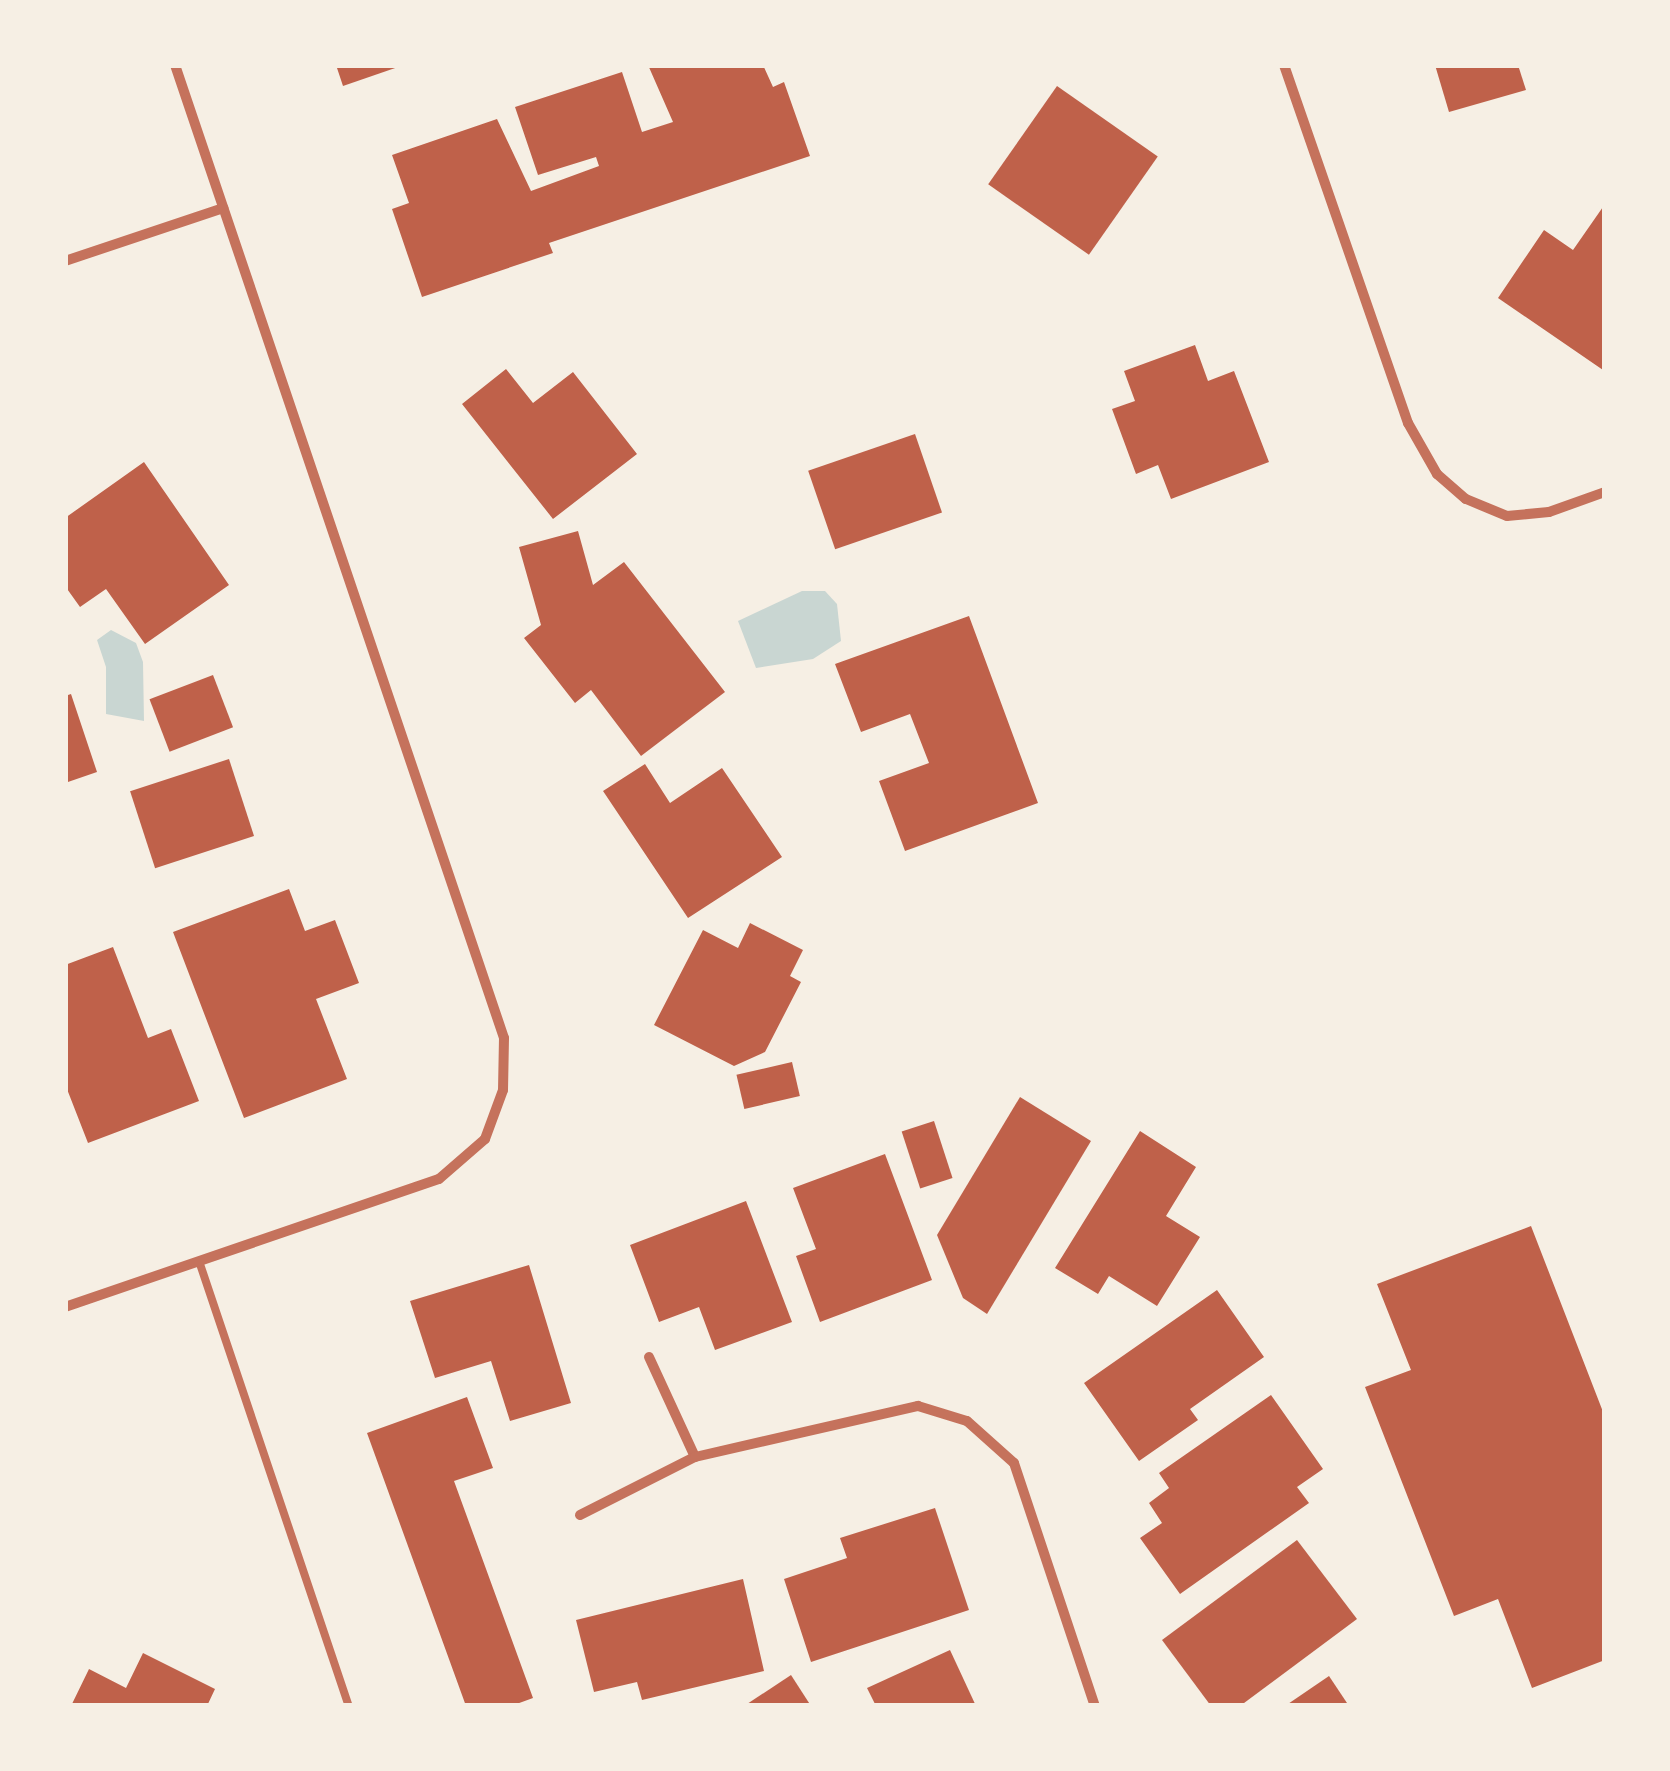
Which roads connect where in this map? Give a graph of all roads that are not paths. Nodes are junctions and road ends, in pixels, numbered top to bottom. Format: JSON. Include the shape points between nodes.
{"nodes":[{"id":1,"x":175,"y":65,"type":"edge"},
{"id":2,"x":1284,"y":65,"type":"edge"},
{"id":3,"x":223,"y":208,"type":"junction"},
{"id":4,"x":65,"y":261,"type":"edge"},
{"id":5,"x":1605,"y":492,"type":"edge"},
{"id":6,"x":200,"y":1261,"type":"junction"},
{"id":7,"x":65,"y":1307,"type":"edge"},
{"id":8,"x":649,"y":1356,"type":"dead end"},
{"id":9,"x":696,"y":1457,"type":"junction"},
{"id":10,"x":580,"y":1516,"type":"dead end"},
{"id":11,"x":349,"y":1706,"type":"edge"},
{"id":12,"x":1094,"y":1706,"type":"edge"}],
"edges":[{"from":1,"to":3,"type":"street"},
{"from":2,"to":5,"type":"street","via":[[1408,423],[1437,474],[1466,499],[1507,516],[1549,512]]},
{"from":3,"to":4,"type":"street"},
{"from":3,"to":6,"type":"street","via":[[504,1038],[504,1090],[484,1139],[440,1178]]},
{"from":6,"to":7,"type":"street"},
{"from":6,"to":11,"type":"lane"},
{"from":8,"to":9,"type":"street"},
{"from":9,"to":10,"type":"street"},
{"from":9,"to":12,"type":"street","via":[[918,1406],[966,1420],[1014,1463]]}]}
